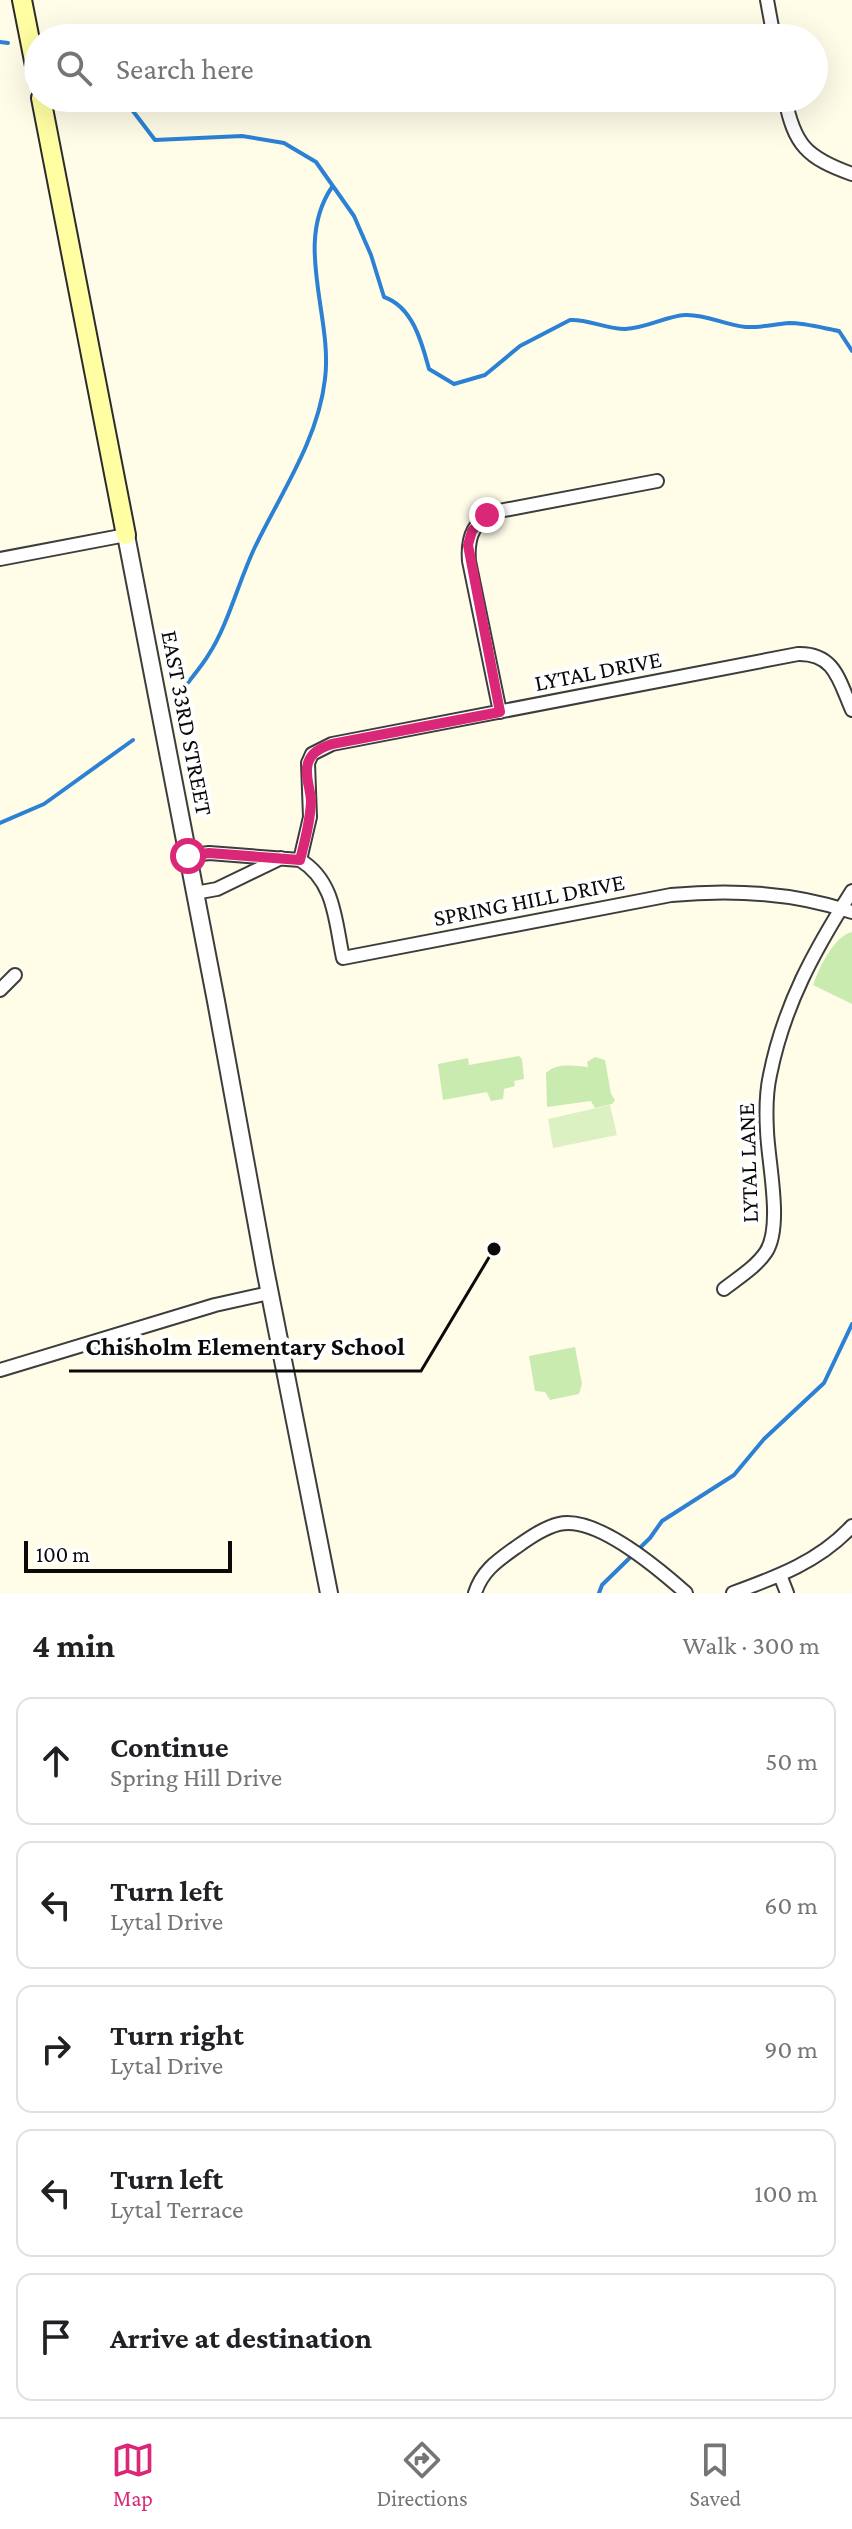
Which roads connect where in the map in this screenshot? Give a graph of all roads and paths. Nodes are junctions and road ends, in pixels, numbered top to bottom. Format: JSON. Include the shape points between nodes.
{"nodes":[{"id":1,"x":22,"y":0,"type":"edge"},
{"id":2,"x":767,"y":0,"type":"edge"},
{"id":3,"x":27,"y":24,"type":"edge"},
{"id":4,"x":771,"y":24,"type":"edge"},
{"id":5,"x":44,"y":112,"type":"edge"},
{"id":6,"x":788,"y":112,"type":"edge"},
{"id":7,"x":852,"y":174,"type":"edge"},
{"id":8,"x":657,"y":481,"type":"dead end"},
{"id":9,"x":126,"y":535,"type":"junction"},
{"id":10,"x":0,"y":559,"type":"edge"},
{"id":11,"x":852,"y":710,"type":"edge"},
{"id":12,"x":500,"y":712,"type":"junction"},
{"id":13,"x":188,"y":856,"type":"junction"},
{"id":14,"x":281,"y":858,"type":"junction"},
{"id":15,"x":300,"y":860,"type":"junction"},
{"id":16,"x":852,"y":891,"type":"edge"},
{"id":17,"x":195,"y":893,"type":"junction"},
{"id":18,"x":847,"y":910,"type":"edge"},
{"id":19,"x":15,"y":975,"type":"dead end"},
{"id":20,"x":0,"y":990,"type":"edge"},
{"id":21,"x":724,"y":1289,"type":"dead end"},
{"id":22,"x":269,"y":1293,"type":"junction"},
{"id":23,"x":0,"y":1370,"type":"edge"},
{"id":24,"x":852,"y":1526,"type":"edge"},
{"id":25,"x":780,"y":1575,"type":"junction"},
{"id":26,"x":329,"y":1593,"type":"edge"},
{"id":27,"x":475,"y":1593,"type":"edge"},
{"id":28,"x":686,"y":1593,"type":"edge"},
{"id":29,"x":733,"y":1593,"type":"edge"},
{"id":30,"x":787,"y":1593,"type":"edge"}],
"edges":[{"from":1,"to":3,"type":"main road"},
{"from":2,"to":4,"type":"street"},
{"from":5,"to":9,"type":"main road","name":"EAST 33RD STREET"},
{"from":6,"to":7,"type":"street","via":[[808,152]]},
{"from":8,"to":12,"type":"street","via":[[499,511],[472,531],[469,561]]},
{"from":9,"to":10,"type":"street"},
{"from":9,"to":13,"type":"street","name":"EAST 33RD STREET"},
{"from":11,"to":12,"type":"street","name":"LYTAL DRIVE","via":[[832,667],[821,657],[798,654]]},
{"from":12,"to":15,"type":"street","name":"LYTAL DRIVE","via":[[320,748],[307,769],[310,817]]},
{"from":13,"to":14,"type":"street"},
{"from":13,"to":17,"type":"street","name":"EAST 33RD STREET"},
{"from":14,"to":15,"type":"street"},
{"from":14,"to":17,"type":"street","via":[[217,889]]},
{"from":15,"to":18,"type":"street","name":"SPRING HILL DRIVE","via":[[313,868],[329,892],[343,958],[696,892],[755,892]]},
{"from":16,"to":18,"type":"street","name":"LYTAL LANE"},
{"from":17,"to":22,"type":"street","name":"EAST 33RD STREET"},
{"from":18,"to":21,"type":"street","name":"LYTAL LANE","via":[[795,990],[776,1047],[767,1106],[771,1241],[757,1263]]},
{"from":19,"to":20,"type":"street"},
{"from":22,"to":23,"type":"street"},
{"from":22,"to":26,"type":"street","name":"EAST 33RD STREET"},
{"from":24,"to":25,"type":"street","via":[[825,1551]]},
{"from":25,"to":29,"type":"street"},
{"from":25,"to":30,"type":"street"},
{"from":27,"to":28,"type":"street","via":[[494,1563],[533,1536],[558,1524],[575,1523],[599,1530]]}]}
